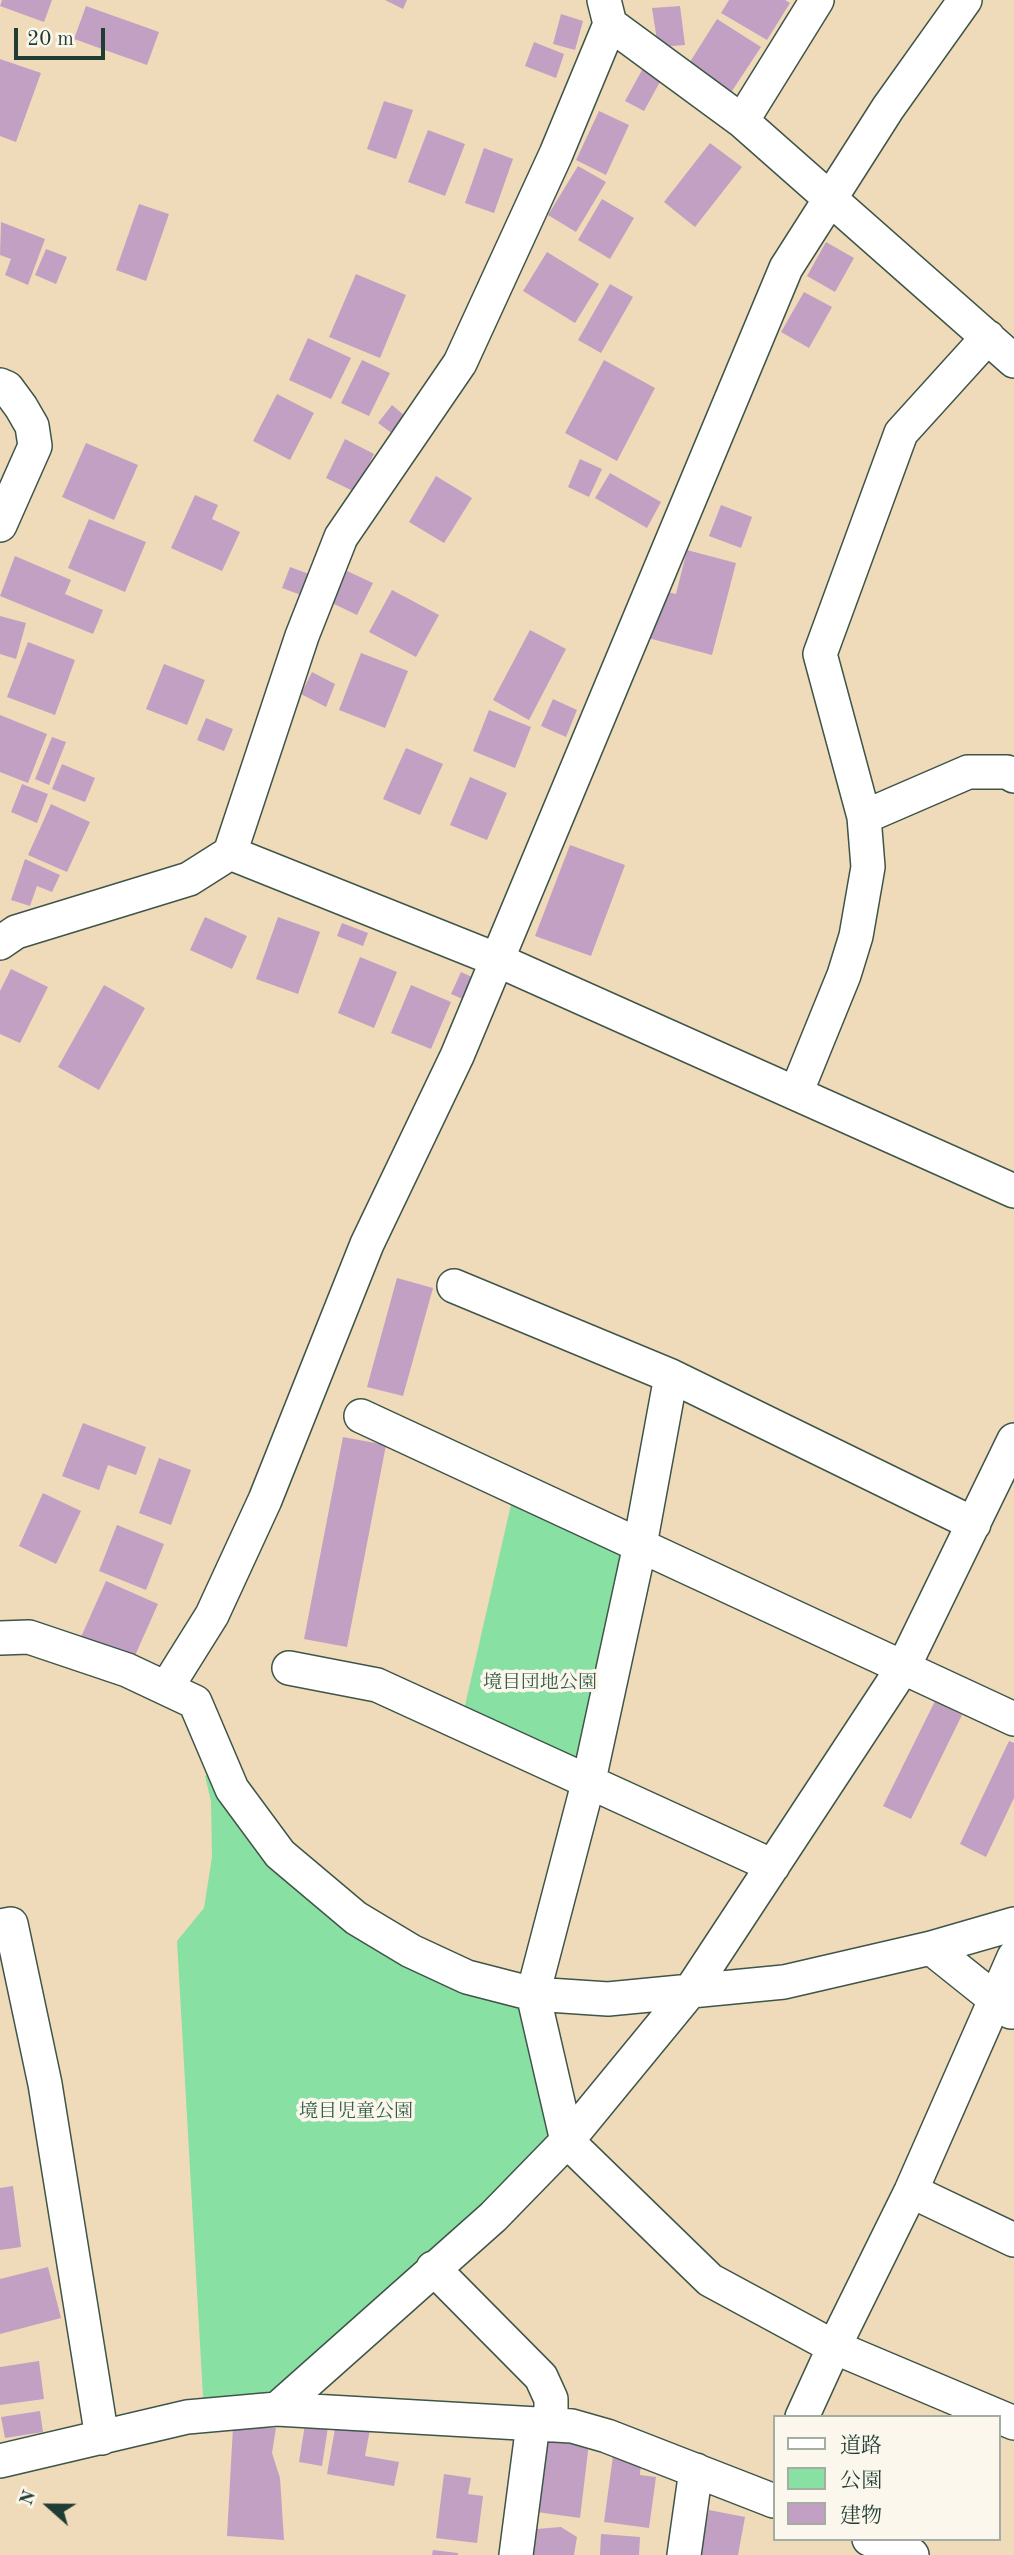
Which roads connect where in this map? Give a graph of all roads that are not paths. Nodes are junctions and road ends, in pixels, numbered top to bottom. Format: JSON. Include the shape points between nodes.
{"nodes":[{"id":1,"x":817,"y":0,"type":"edge"},
{"id":2,"x":965,"y":0,"type":"edge"},
{"id":3,"x":607,"y":12,"type":"edge"},
{"id":4,"x":742,"y":121,"type":"junction"},
{"id":5,"x":830,"y":199,"type":"junction"},
{"id":6,"x":988,"y":337,"type":"junction"},
{"id":7,"x":1014,"y":361,"type":"edge"},
{"id":8,"x":0,"y":385,"type":"edge"},
{"id":9,"x":0,"y":525,"type":"edge"},
{"id":10,"x":1014,"y":776,"type":"edge"},
{"id":11,"x":864,"y":817,"type":"junction"},
{"id":12,"x":230,"y":853,"type":"junction"},
{"id":13,"x":5,"y":931,"type":"edge"},
{"id":14,"x":495,"y":959,"type":"junction"},
{"id":15,"x":796,"y":1093,"type":"junction"},
{"id":16,"x":1014,"y":1191,"type":"edge"},
{"id":17,"x":454,"y":1286,"type":"dead end"},
{"id":18,"x":671,"y":1376,"type":"junction"},
{"id":19,"x":361,"y":1416,"type":"dead end"},
{"id":20,"x":1014,"y":1440,"type":"edge"},
{"id":21,"x":974,"y":1524,"type":"junction"},
{"id":22,"x":640,"y":1545,"type":"junction"},
{"id":23,"x":0,"y":1638,"type":"edge"},
{"id":24,"x":904,"y":1666,"type":"junction"},
{"id":25,"x":289,"y":1668,"type":"dead end"},
{"id":26,"x":167,"y":1688,"type":"junction"},
{"id":27,"x":1014,"y":1719,"type":"edge"},
{"id":28,"x":589,"y":1780,"type":"junction"},
{"id":29,"x":773,"y":1866,"type":"junction"},
{"id":30,"x":1014,"y":1924,"type":"edge"},
{"id":31,"x":0,"y":1926,"type":"edge"},
{"id":32,"x":931,"y":1948,"type":"junction"},
{"id":33,"x":1014,"y":1957,"type":"edge"},
{"id":34,"x":691,"y":1990,"type":"junction"},
{"id":35,"x":533,"y":1994,"type":"junction"},
{"id":36,"x":1005,"y":2008,"type":"edge"},
{"id":37,"x":567,"y":2141,"type":"junction"},
{"id":38,"x":911,"y":2191,"type":"junction"},
{"id":39,"x":1014,"y":2241,"type":"edge"},
{"id":40,"x":433,"y":2268,"type":"junction"},
{"id":41,"x":834,"y":2347,"type":"junction"},
{"id":42,"x":277,"y":2410,"type":"junction"},
{"id":43,"x":803,"y":2415,"type":"edge"},
{"id":44,"x":995,"y":2415,"type":"edge"},
{"id":45,"x":542,"y":2424,"type":"junction"},
{"id":46,"x":102,"y":2438,"type":"junction"},
{"id":47,"x":0,"y":2461,"type":"edge"},
{"id":48,"x":696,"y":2470,"type":"junction"},
{"id":49,"x":771,"y":2493,"type":"edge"},
{"id":50,"x":874,"y":2541,"type":"edge"},
{"id":51,"x":516,"y":2555,"type":"edge"},
{"id":52,"x":684,"y":2555,"type":"edge"},
{"id":53,"x":912,"y":2555,"type":"edge"}],
"edges":[{"from":1,"to":4,"type":"street"},
{"from":2,"to":5,"type":"street"},
{"from":3,"to":4,"type":"street"},
{"from":3,"to":12,"type":"street","via":[[556,154],[460,363],[341,537],[302,636]]},
{"from":4,"to":5,"type":"street"},
{"from":5,"to":6,"type":"street"},
{"from":5,"to":14,"type":"street","via":[[786,268]]},
{"from":6,"to":7,"type":"street"},
{"from":6,"to":11,"type":"street","via":[[901,433],[820,654]]},
{"from":8,"to":9,"type":"street","via":[[7,388],[32,426],[35,446]]},
{"from":10,"to":11,"type":"street","via":[[968,772]]},
{"from":11,"to":15,"type":"street","via":[[868,867],[856,936]]},
{"from":12,"to":13,"type":"street","via":[[189,879]]},
{"from":12,"to":14,"type":"street"},
{"from":14,"to":15,"type":"street"},
{"from":14,"to":26,"type":"street","via":[[457,1056],[367,1244],[265,1500],[212,1615]]},
{"from":15,"to":16,"type":"street"},
{"from":17,"to":18,"type":"street"},
{"from":18,"to":21,"type":"street"},
{"from":18,"to":22,"type":"street"},
{"from":19,"to":22,"type":"street"},
{"from":20,"to":21,"type":"street"},
{"from":21,"to":24,"type":"street"},
{"from":22,"to":24,"type":"street"},
{"from":22,"to":28,"type":"street"},
{"from":23,"to":26,"type":"street","via":[[29,1637]]},
{"from":24,"to":27,"type":"street"},
{"from":24,"to":29,"type":"street"},
{"from":25,"to":28,"type":"street","via":[[377,1685]]},
{"from":26,"to":35,"type":"street","via":[[195,1702],[232,1789],[280,1854],[327,1894],[356,1918],[411,1951],[467,1977]]},
{"from":28,"to":29,"type":"street"},
{"from":28,"to":35,"type":"street"},
{"from":29,"to":34,"type":"street"},
{"from":30,"to":32,"type":"street"},
{"from":31,"to":46,"type":"street","via":[[12,1924],[45,2084]]},
{"from":32,"to":34,"type":"street","via":[[784,1982]]},
{"from":32,"to":36,"type":"street"},
{"from":33,"to":36,"type":"street"},
{"from":34,"to":35,"type":"street","via":[[608,1999]]},
{"from":34,"to":37,"type":"street"},
{"from":35,"to":37,"type":"street"},
{"from":36,"to":38,"type":"street"},
{"from":37,"to":40,"type":"street","via":[[493,2217]]},
{"from":37,"to":41,"type":"street","via":[[709,2280]]},
{"from":38,"to":39,"type":"street"},
{"from":38,"to":41,"type":"street"},
{"from":40,"to":42,"type":"street"},
{"from":40,"to":45,"type":"street","via":[[541,2376],[551,2399]]},
{"from":41,"to":43,"type":"street"},
{"from":41,"to":44,"type":"street"},
{"from":42,"to":45,"type":"street"},
{"from":42,"to":46,"type":"street","via":[[187,2417]]},
{"from":45,"to":48,"type":"street","via":[[607,2436]]},
{"from":45,"to":51,"type":"street"},
{"from":46,"to":47,"type":"street"},
{"from":48,"to":49,"type":"street"},
{"from":48,"to":52,"type":"street"},
{"from":50,"to":53,"type":"street"}]}
